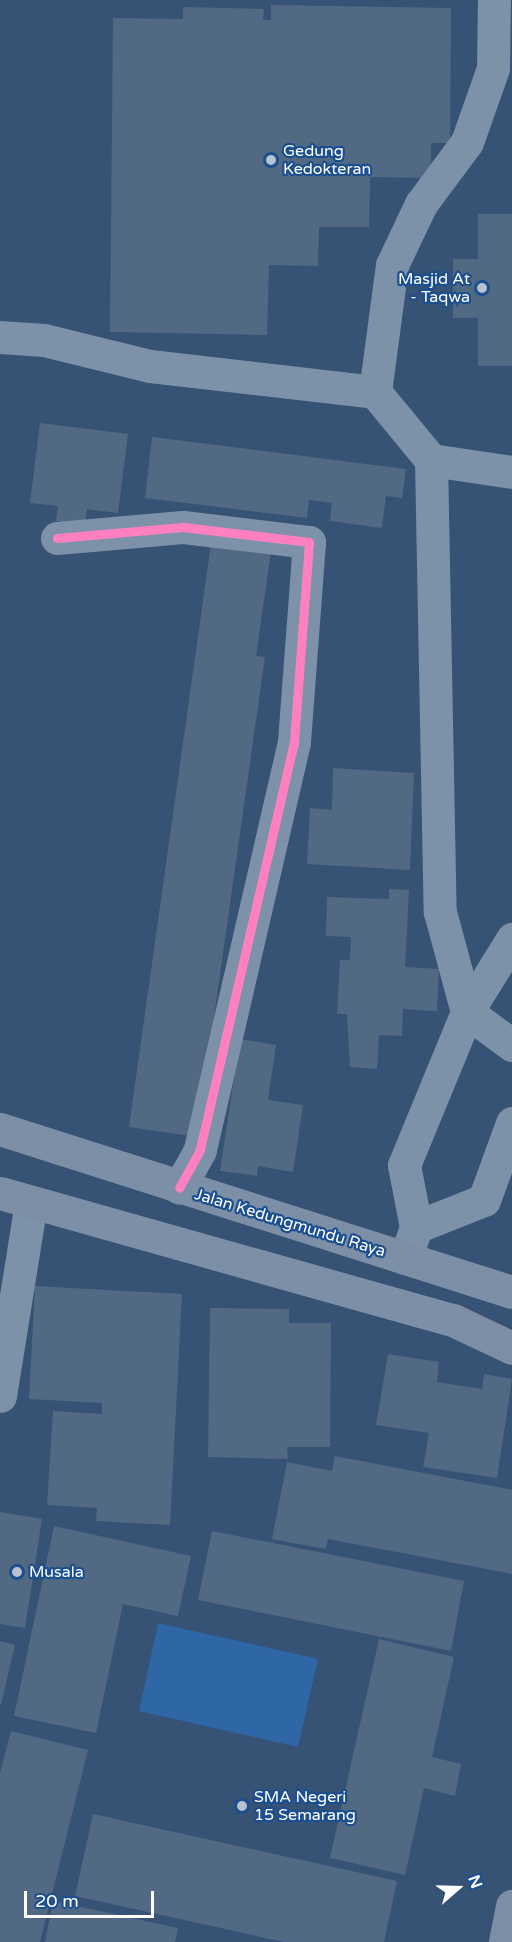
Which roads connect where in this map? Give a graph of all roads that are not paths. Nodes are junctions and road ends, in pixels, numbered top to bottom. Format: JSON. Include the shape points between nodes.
{"nodes":[{"id":1,"x":494,"y":0,"type":"edge"},
{"id":2,"x":0,"y":337,"type":"edge"},
{"id":3,"x":375,"y":392,"type":"junction"},
{"id":4,"x":431,"y":460,"type":"junction"},
{"id":5,"x":512,"y":472,"type":"edge"},
{"id":6,"x":57,"y":538,"type":"dead end"},
{"id":7,"x":512,"y":939,"type":"edge"},
{"id":8,"x":467,"y":1012,"type":"junction"},
{"id":9,"x":512,"y":1045,"type":"edge"},
{"id":10,"x":512,"y":1123,"type":"edge"},
{"id":11,"x":0,"y":1129,"type":"edge"},
{"id":12,"x":179,"y":1188,"type":"junction"},
{"id":13,"x":0,"y":1193,"type":"edge"},
{"id":14,"x":31,"y":1203,"type":"junction"},
{"id":15,"x":416,"y":1227,"type":"junction"},
{"id":16,"x":405,"y":1258,"type":"junction"},
{"id":17,"x":512,"y":1292,"type":"edge"},
{"id":18,"x":392,"y":1303,"type":"junction"},
{"id":19,"x":512,"y":1348,"type":"edge"},
{"id":20,"x":0,"y":1396,"type":"edge"},
{"id":21,"x":512,"y":1906,"type":"edge"},
{"id":22,"x":505,"y":1942,"type":"edge"}],
"edges":[{"from":1,"to":3,"type":"street","via":[[493,68],[466,142],[421,204],[393,265]]},
{"from":2,"to":3,"type":"street","via":[[44,340],[150,366]]},
{"from":3,"to":4,"type":"street"},
{"from":4,"to":5,"type":"street"},
{"from":4,"to":8,"type":"street","via":[[440,912]]},
{"from":6,"to":12,"type":"street","via":[[183,527],[309,542],[294,742],[200,1150]]},
{"from":7,"to":8,"type":"street"},
{"from":8,"to":9,"type":"street"},
{"from":8,"to":15,"type":"street","via":[[404,1165]]},
{"from":10,"to":15,"type":"street","via":[[484,1200]]},
{"from":11,"to":12,"type":"main road","name":"Jalan Kedungmundu Raya"},
{"from":12,"to":16,"type":"main road","name":"Jalan Kedungmundu Raya"},
{"from":13,"to":14,"type":"main road"},
{"from":14,"to":18,"type":"main road"},
{"from":14,"to":20,"type":"street"},
{"from":15,"to":16,"type":"street"},
{"from":16,"to":17,"type":"main road","name":"Jalan Kedungmundu Raya"},
{"from":16,"to":18,"type":"main road"},
{"from":18,"to":19,"type":"main road","via":[[453,1320]]},
{"from":21,"to":22,"type":"main road"}]}
